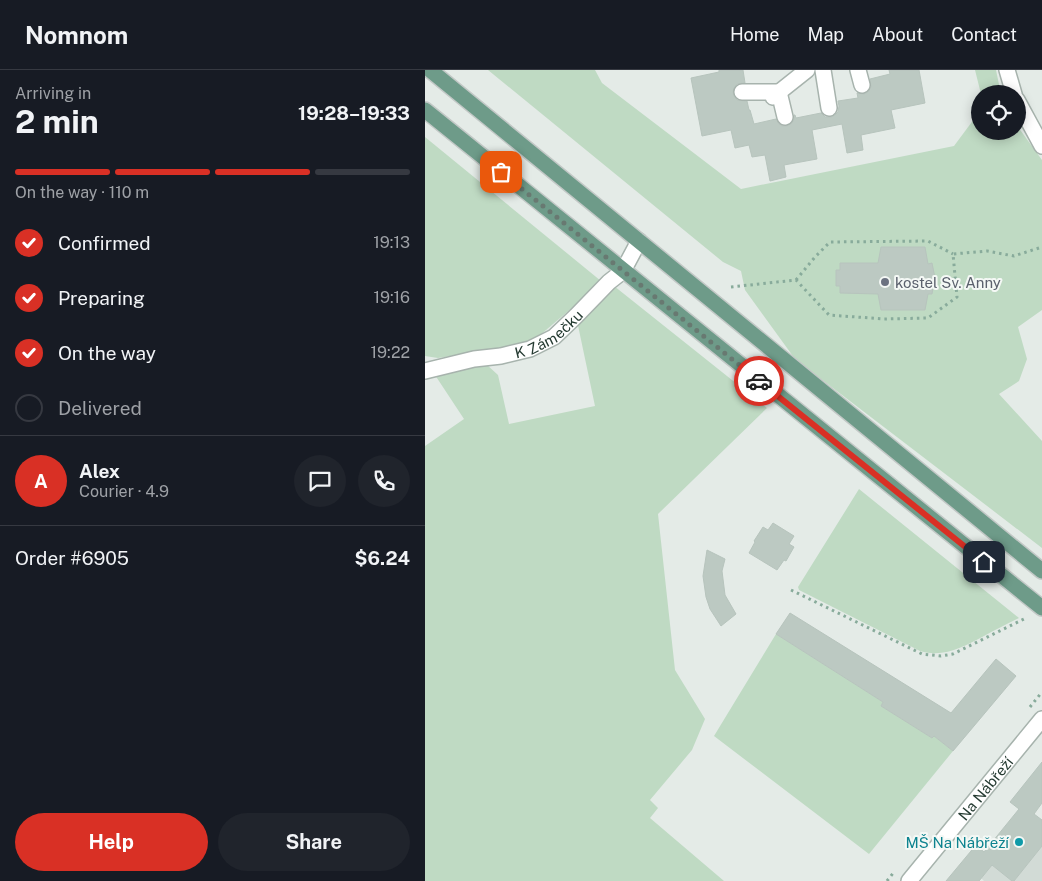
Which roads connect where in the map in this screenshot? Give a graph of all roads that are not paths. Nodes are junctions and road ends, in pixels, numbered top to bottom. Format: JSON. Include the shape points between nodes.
{"nodes":[{"id":1,"x":429,"y":70,"type":"edge"},
{"id":2,"x":807,"y":70,"type":"edge"},
{"id":3,"x":823,"y":70,"type":"edge"},
{"id":4,"x":858,"y":70,"type":"edge"},
{"id":5,"x":1007,"y":70,"type":"edge"},
{"id":6,"x":861,"y":85,"type":"dead end"},
{"id":7,"x":1011,"y":85,"type":"edge"},
{"id":8,"x":742,"y":92,"type":"dead end"},
{"id":9,"x":779,"y":92,"type":"junction"},
{"id":10,"x":767,"y":102,"type":"dead end"},
{"id":11,"x":829,"y":108,"type":"dead end"},
{"id":12,"x":425,"y":110,"type":"edge"},
{"id":13,"x":785,"y":117,"type":"dead end"},
{"id":14,"x":1026,"y":117,"type":"edge"},
{"id":15,"x":1042,"y":146,"type":"edge"},
{"id":16,"x":639,"y":241,"type":"junction"},
{"id":17,"x":623,"y":271,"type":"junction"},
{"id":18,"x":425,"y":371,"type":"edge"},
{"id":19,"x":1042,"y":571,"type":"edge"},
{"id":20,"x":1042,"y":608,"type":"edge"},
{"id":21,"x":1042,"y":718,"type":"edge"},
{"id":22,"x":909,"y":881,"type":"edge"}],
"edges":[{"from":1,"to":16,"type":"main road"},
{"from":2,"to":9,"type":"street"},
{"from":3,"to":11,"type":"street"},
{"from":4,"to":6,"type":"street"},
{"from":5,"to":7,"type":"street"},
{"from":8,"to":9,"type":"street"},
{"from":9,"to":10,"type":"street"},
{"from":9,"to":13,"type":"street"},
{"from":12,"to":17,"type":"main road"},
{"from":14,"to":15,"type":"street"},
{"from":16,"to":17,"type":"street","name":"K Zámečku"},
{"from":16,"to":19,"type":"main road"},
{"from":17,"to":18,"type":"street","name":"K Zámečku","via":[[554,336],[530,349]]},
{"from":17,"to":20,"type":"main road"},
{"from":21,"to":22,"type":"street","name":"Na Nábřeží"}]}
